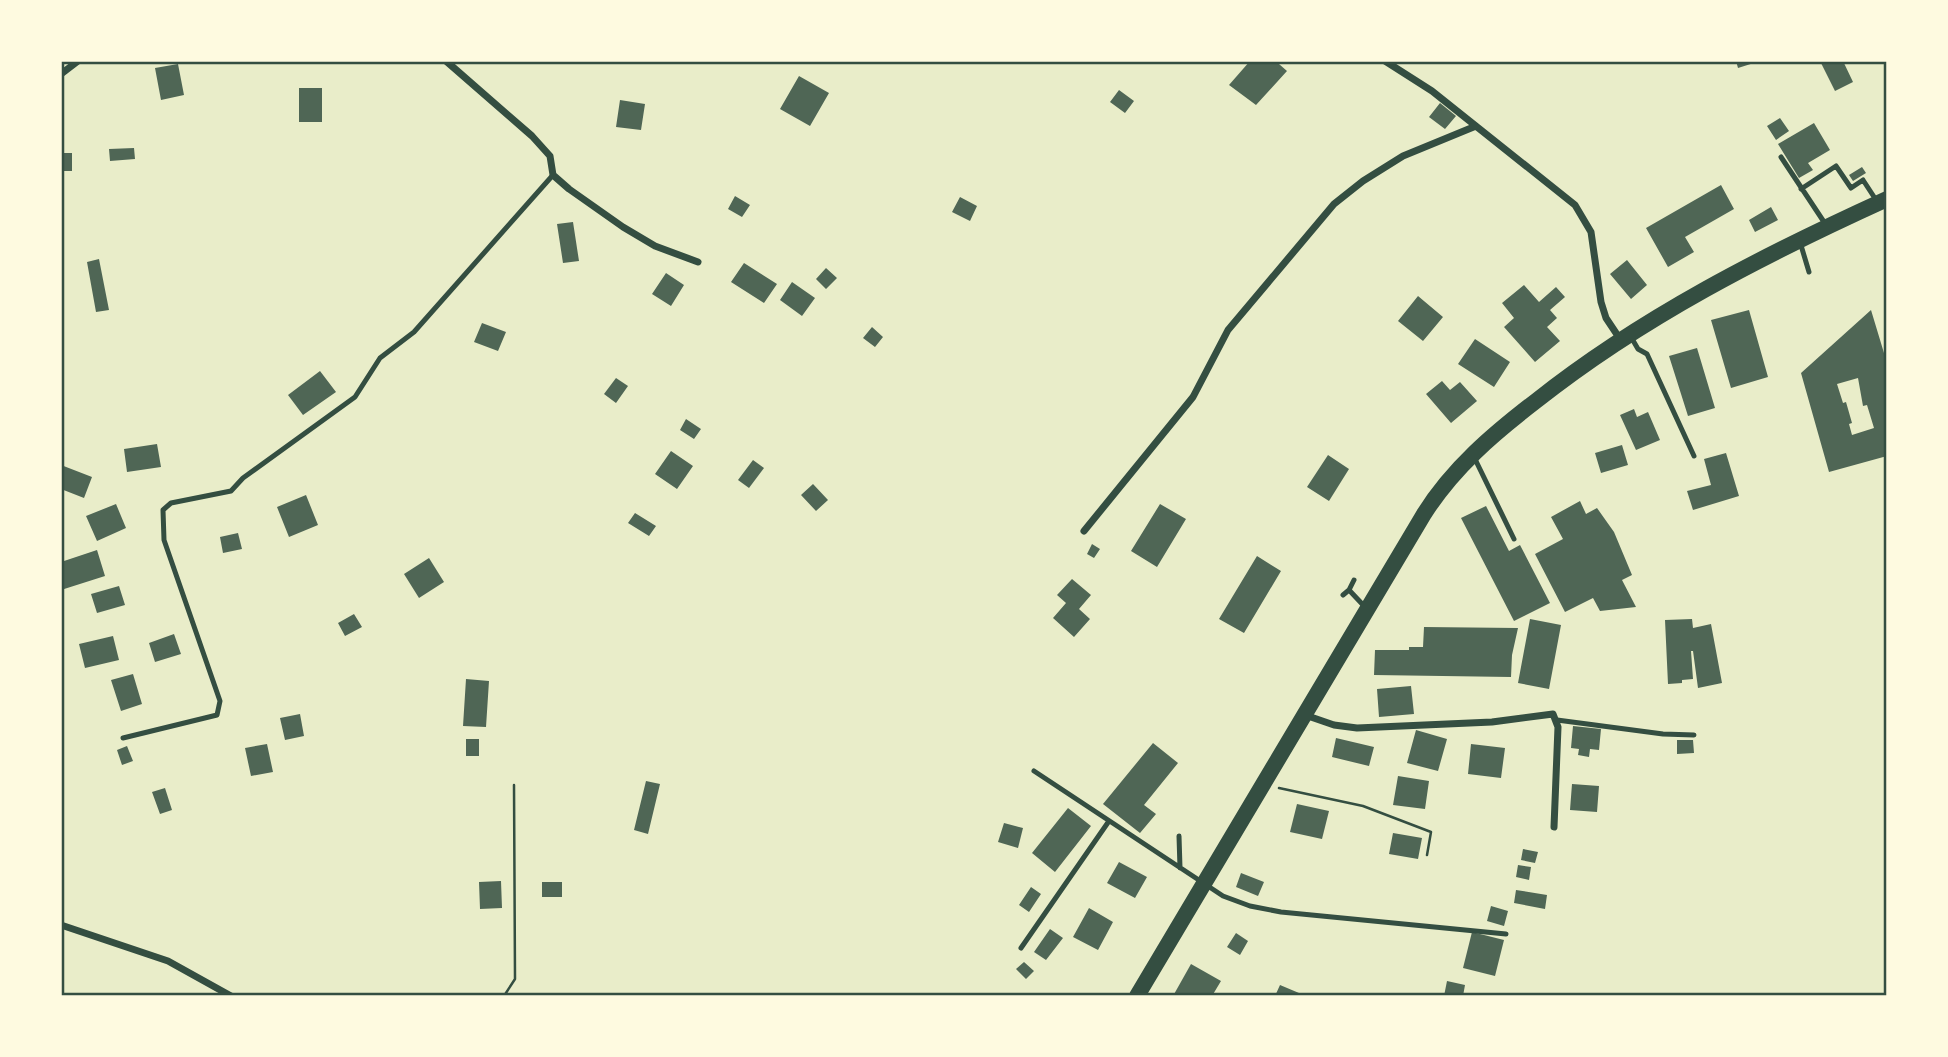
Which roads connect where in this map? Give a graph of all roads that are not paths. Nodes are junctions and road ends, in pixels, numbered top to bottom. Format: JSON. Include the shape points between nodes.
{"nodes":[{"id":1,"x":78,"y":61,"type":"edge"},
{"id":2,"x":446,"y":61,"type":"edge"},
{"id":3,"x":1385,"y":61,"type":"edge"},
{"id":4,"x":61,"y":74,"type":"edge"},
{"id":5,"x":1476,"y":126,"type":"junction"},
{"id":6,"x":1781,"y":157,"type":"dead end"},
{"id":7,"x":553,"y":174,"type":"junction"},
{"id":8,"x":1801,"y":188,"type":"junction"},
{"id":9,"x":1882,"y":201,"type":"edge"},
{"id":10,"x":1828,"y":228,"type":"junction"},
{"id":11,"x":1800,"y":242,"type":"junction"},
{"id":12,"x":698,"y":262,"type":"dead end"},
{"id":13,"x":1809,"y":272,"type":"dead end"},
{"id":14,"x":1625,"y":337,"type":"junction"},
{"id":15,"x":1472,"y":454,"type":"junction"},
{"id":16,"x":1693,"y":456,"type":"dead end"},
{"id":17,"x":1084,"y":531,"type":"dead end"},
{"id":18,"x":1514,"y":539,"type":"dead end"},
{"id":19,"x":1354,"y":580,"type":"dead end"},
{"id":20,"x":1349,"y":590,"type":"junction"},
{"id":21,"x":1343,"y":595,"type":"dead end"},
{"id":22,"x":1368,"y":609,"type":"junction"},
{"id":23,"x":1304,"y":715,"type":"junction"},
{"id":24,"x":1557,"y":720,"type":"junction"},
{"id":25,"x":1694,"y":735,"type":"dead end"},
{"id":26,"x":123,"y":738,"type":"dead end"},
{"id":27,"x":1034,"y":771,"type":"dead end"},
{"id":28,"x":1109,"y":821,"type":"junction"},
{"id":29,"x":1554,"y":827,"type":"dead end"},
{"id":30,"x":1179,"y":836,"type":"dead end"},
{"id":31,"x":1180,"y":868,"type":"junction"},
{"id":32,"x":1204,"y":883,"type":"junction"},
{"id":33,"x":61,"y":925,"type":"edge"},
{"id":34,"x":1506,"y":934,"type":"dead end"},
{"id":35,"x":1020,"y":948,"type":"dead end"},
{"id":36,"x":231,"y":996,"type":"edge"},
{"id":37,"x":1137,"y":996,"type":"edge"}],
"edges":[{"from":1,"to":4,"type":"street"},
{"from":2,"to":7,"type":"street","via":[[532,136],[550,156]]},
{"from":3,"to":5,"type":"street","via":[[1432,90]]},
{"from":5,"to":14,"type":"street","via":[[1579,211],[1591,232],[1606,318]]},
{"from":5,"to":17,"type":"street","via":[[1403,156],[1334,204],[1228,330],[1192,397]]},
{"from":6,"to":8,"type":"lane"},
{"from":7,"to":12,"type":"street","via":[[623,227],[655,246]]},
{"from":7,"to":26,"type":"lane","via":[[414,332],[380,358],[355,397],[231,491],[171,503],[163,510],[164,540],[220,707],[216,715]]},
{"from":8,"to":9,"type":"lane","via":[[1836,166],[1851,188],[1863,180]]},
{"from":8,"to":10,"type":"lane"},
{"from":9,"to":10,"type":"main road"},
{"from":10,"to":11,"type":"main road"},
{"from":11,"to":13,"type":"lane"},
{"from":11,"to":14,"type":"main road"},
{"from":14,"to":15,"type":"main road","via":[[1544,394]]},
{"from":14,"to":16,"type":"lane","via":[[1647,354]]},
{"from":15,"to":18,"type":"lane"},
{"from":15,"to":22,"type":"main road","via":[[1430,504]]},
{"from":19,"to":20,"type":"lane"},
{"from":20,"to":21,"type":"lane"},
{"from":20,"to":22,"type":"lane"},
{"from":22,"to":23,"type":"main road"},
{"from":23,"to":24,"type":"street","via":[[1357,728],[1492,722],[1547,713]]},
{"from":23,"to":32,"type":"main road"},
{"from":24,"to":25,"type":"lane"},
{"from":24,"to":29,"type":"street"},
{"from":27,"to":28,"type":"lane"},
{"from":28,"to":31,"type":"lane"},
{"from":28,"to":35,"type":"lane"},
{"from":30,"to":31,"type":"lane"},
{"from":31,"to":32,"type":"lane"},
{"from":32,"to":34,"type":"lane","via":[[1250,906],[1281,912]]},
{"from":32,"to":37,"type":"main road"},
{"from":33,"to":36,"type":"street","via":[[168,961]]}]}
